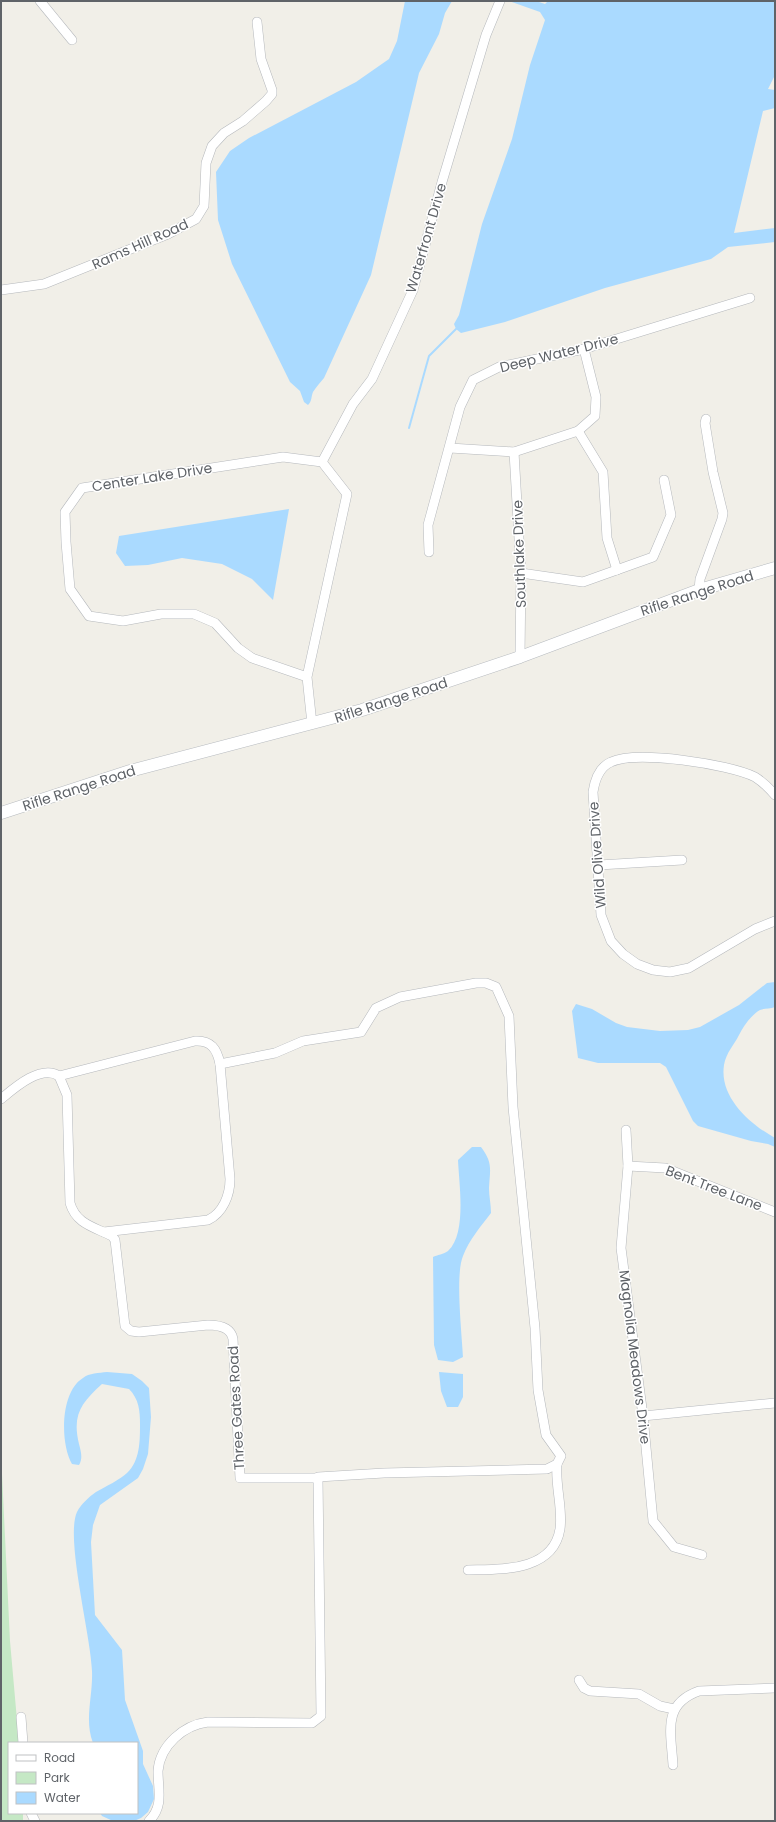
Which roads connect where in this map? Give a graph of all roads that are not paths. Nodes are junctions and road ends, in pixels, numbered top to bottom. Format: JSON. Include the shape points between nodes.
{"nodes":[{"id":1,"x":40,"y":1,"type":"edge"},
{"id":2,"x":498,"y":5,"type":"edge"},
{"id":3,"x":257,"y":22,"type":"dead end"},
{"id":4,"x":72,"y":40,"type":"dead end"},
{"id":5,"x":1,"y":290,"type":"edge"},
{"id":6,"x":750,"y":298,"type":"dead end"},
{"id":7,"x":584,"y":349,"type":"junction"},
{"id":8,"x":706,"y":419,"type":"dead end"},
{"id":9,"x":578,"y":431,"type":"junction"},
{"id":10,"x":450,"y":448,"type":"junction"},
{"id":11,"x":514,"y":452,"type":"junction"},
{"id":12,"x":322,"y":462,"type":"junction"},
{"id":13,"x":664,"y":480,"type":"dead end"},
{"id":14,"x":429,"y":552,"type":"dead end"},
{"id":15,"x":775,"y":568,"type":"edge"},
{"id":16,"x":617,"y":570,"type":"junction"},
{"id":17,"x":521,"y":573,"type":"junction"},
{"id":18,"x":699,"y":590,"type":"junction"},
{"id":19,"x":520,"y":657,"type":"junction"},
{"id":20,"x":307,"y":677,"type":"junction"},
{"id":21,"x":312,"y":724,"type":"junction"},
{"id":22,"x":775,"y":795,"type":"edge"},
{"id":23,"x":1,"y":813,"type":"edge"},
{"id":24,"x":682,"y":860,"type":"dead end"},
{"id":25,"x":599,"y":865,"type":"junction"},
{"id":26,"x":775,"y":921,"type":"edge"},
{"id":27,"x":220,"y":1064,"type":"junction"},
{"id":28,"x":59,"y":1076,"type":"junction"},
{"id":29,"x":1,"y":1099,"type":"edge"},
{"id":30,"x":626,"y":1130,"type":"dead end"},
{"id":31,"x":628,"y":1166,"type":"junction"},
{"id":32,"x":775,"y":1212,"type":"edge"},
{"id":33,"x":102,"y":1232,"type":"junction"},
{"id":34,"x":775,"y":1403,"type":"edge"},
{"id":35,"x":643,"y":1416,"type":"junction"},
{"id":36,"x":557,"y":1464,"type":"junction"},
{"id":37,"x":318,"y":1477,"type":"junction"},
{"id":38,"x":702,"y":1555,"type":"dead end"},
{"id":39,"x":468,"y":1570,"type":"dead end"},
{"id":40,"x":579,"y":1680,"type":"dead end"},
{"id":41,"x":775,"y":1688,"type":"edge"},
{"id":42,"x":674,"y":1709,"type":"junction"},
{"id":43,"x":20,"y":1717,"type":"dead end"},
{"id":44,"x":23,"y":1742,"type":"edge"},
{"id":45,"x":673,"y":1765,"type":"dead end"},
{"id":46,"x":149,"y":1821,"type":"edge"}],
"edges":[{"from":1,"to":4,"type":"street"},
{"from":2,"to":12,"type":"street","name":"Waterfront Drive","via":[[486,34],[413,290],[372,379],[353,404]]},
{"from":3,"to":5,"type":"street","name":"Rams Hill Road","via":[[261,60],[272,94],[212,146],[206,163],[204,206],[199,216],[169,234],[44,284]]},
{"from":6,"to":7,"type":"street","name":"Deep Water Drive"},
{"from":7,"to":9,"type":"street","via":[[596,397],[594,416]]},
{"from":7,"to":10,"type":"street","name":"Deep Water Drive","via":[[499,367],[473,380],[460,407]]},
{"from":8,"to":18,"type":"street","via":[[713,472],[723,513],[700,579]]},
{"from":9,"to":11,"type":"street"},
{"from":9,"to":16,"type":"street","via":[[602,472],[607,538]]},
{"from":10,"to":11,"type":"street"},
{"from":10,"to":14,"type":"street","name":"Deep Water Drive","via":[[428,525]]},
{"from":11,"to":17,"type":"street","name":"Southlake Drive"},
{"from":12,"to":20,"type":"street","via":[[347,494]]},
{"from":12,"to":20,"type":"street","name":"Center Lake Drive","via":[[283,457],[82,488],[65,512],[70,589],[89,616],[123,621],[161,614],[194,614],[215,623],[238,648],[252,658]]},
{"from":13,"to":16,"type":"street","via":[[671,516],[653,557]]},
{"from":15,"to":18,"type":"main road","name":"Rifle Range Road"},
{"from":16,"to":17,"type":"street","via":[[583,582]]},
{"from":17,"to":19,"type":"street","name":"Southlake Drive"},
{"from":18,"to":19,"type":"main road","name":"Rifle Range Road"},
{"from":19,"to":21,"type":"main road","name":"Rifle Range Road","via":[[362,710]]},
{"from":20,"to":21,"type":"street"},
{"from":21,"to":23,"type":"main road","name":"Rifle Range Road","via":[[130,772]]},
{"from":22,"to":25,"type":"street","name":"Wild Olive Drive","via":[[754,777],[716,766],[668,759],[622,758],[610,762],[598,772],[594,782]]},
{"from":24,"to":25,"type":"street"},
{"from":25,"to":26,"type":"street","name":"Wild Olive Drive","via":[[601,915],[611,941],[637,964],[653,970],[670,972],[689,968],[755,929]]},
{"from":27,"to":28,"type":"street","via":[[218,1053],[212,1046],[205,1041],[195,1041]]},
{"from":27,"to":33,"type":"street","via":[[230,1179],[229,1195],[225,1203],[208,1220]]},
{"from":27,"to":36,"type":"street","via":[[276,1053],[303,1041],[361,1032],[376,1008],[400,998],[476,983],[496,987],[509,1016],[513,1107],[534,1320],[538,1390],[546,1435],[561,1456]]},
{"from":28,"to":29,"type":"street","via":[[52,1073],[29,1078]]},
{"from":28,"to":33,"type":"street","name":"Three Gates Road","via":[[67,1095],[70,1203],[80,1220]]},
{"from":30,"to":31,"type":"street","name":"Magnolia Meadows Drive"},
{"from":31,"to":32,"type":"street","name":"Bent Tree Lane","via":[[665,1168]]},
{"from":31,"to":35,"type":"street","name":"Magnolia Meadows Drive","via":[[621,1248]]},
{"from":33,"to":37,"type":"street","name":"Three Gates Road","via":[[112,1236],[117,1244],[123,1319],[126,1328],[138,1332],[208,1324],[224,1328],[232,1336],[240,1479]]},
{"from":34,"to":35,"type":"street"},
{"from":35,"to":38,"type":"street","name":"Magnolia Meadows Drive","via":[[653,1521],[674,1547]]},
{"from":36,"to":37,"type":"street","via":[[547,1469]]},
{"from":36,"to":39,"type":"street","via":[[560,1529],[556,1545],[542,1558],[522,1567]]},
{"from":37,"to":46,"type":"street","via":[[321,1716],[312,1723],[208,1722],[182,1731],[172,1741],[160,1762],[159,1806]]},
{"from":40,"to":42,"type":"street","via":[[584,1688],[590,1691],[639,1694],[660,1706]]},
{"from":41,"to":42,"type":"street","via":[[699,1691],[687,1695]]},
{"from":42,"to":45,"type":"street","via":[[671,1720]]},
{"from":43,"to":44,"type":"street"}]}
